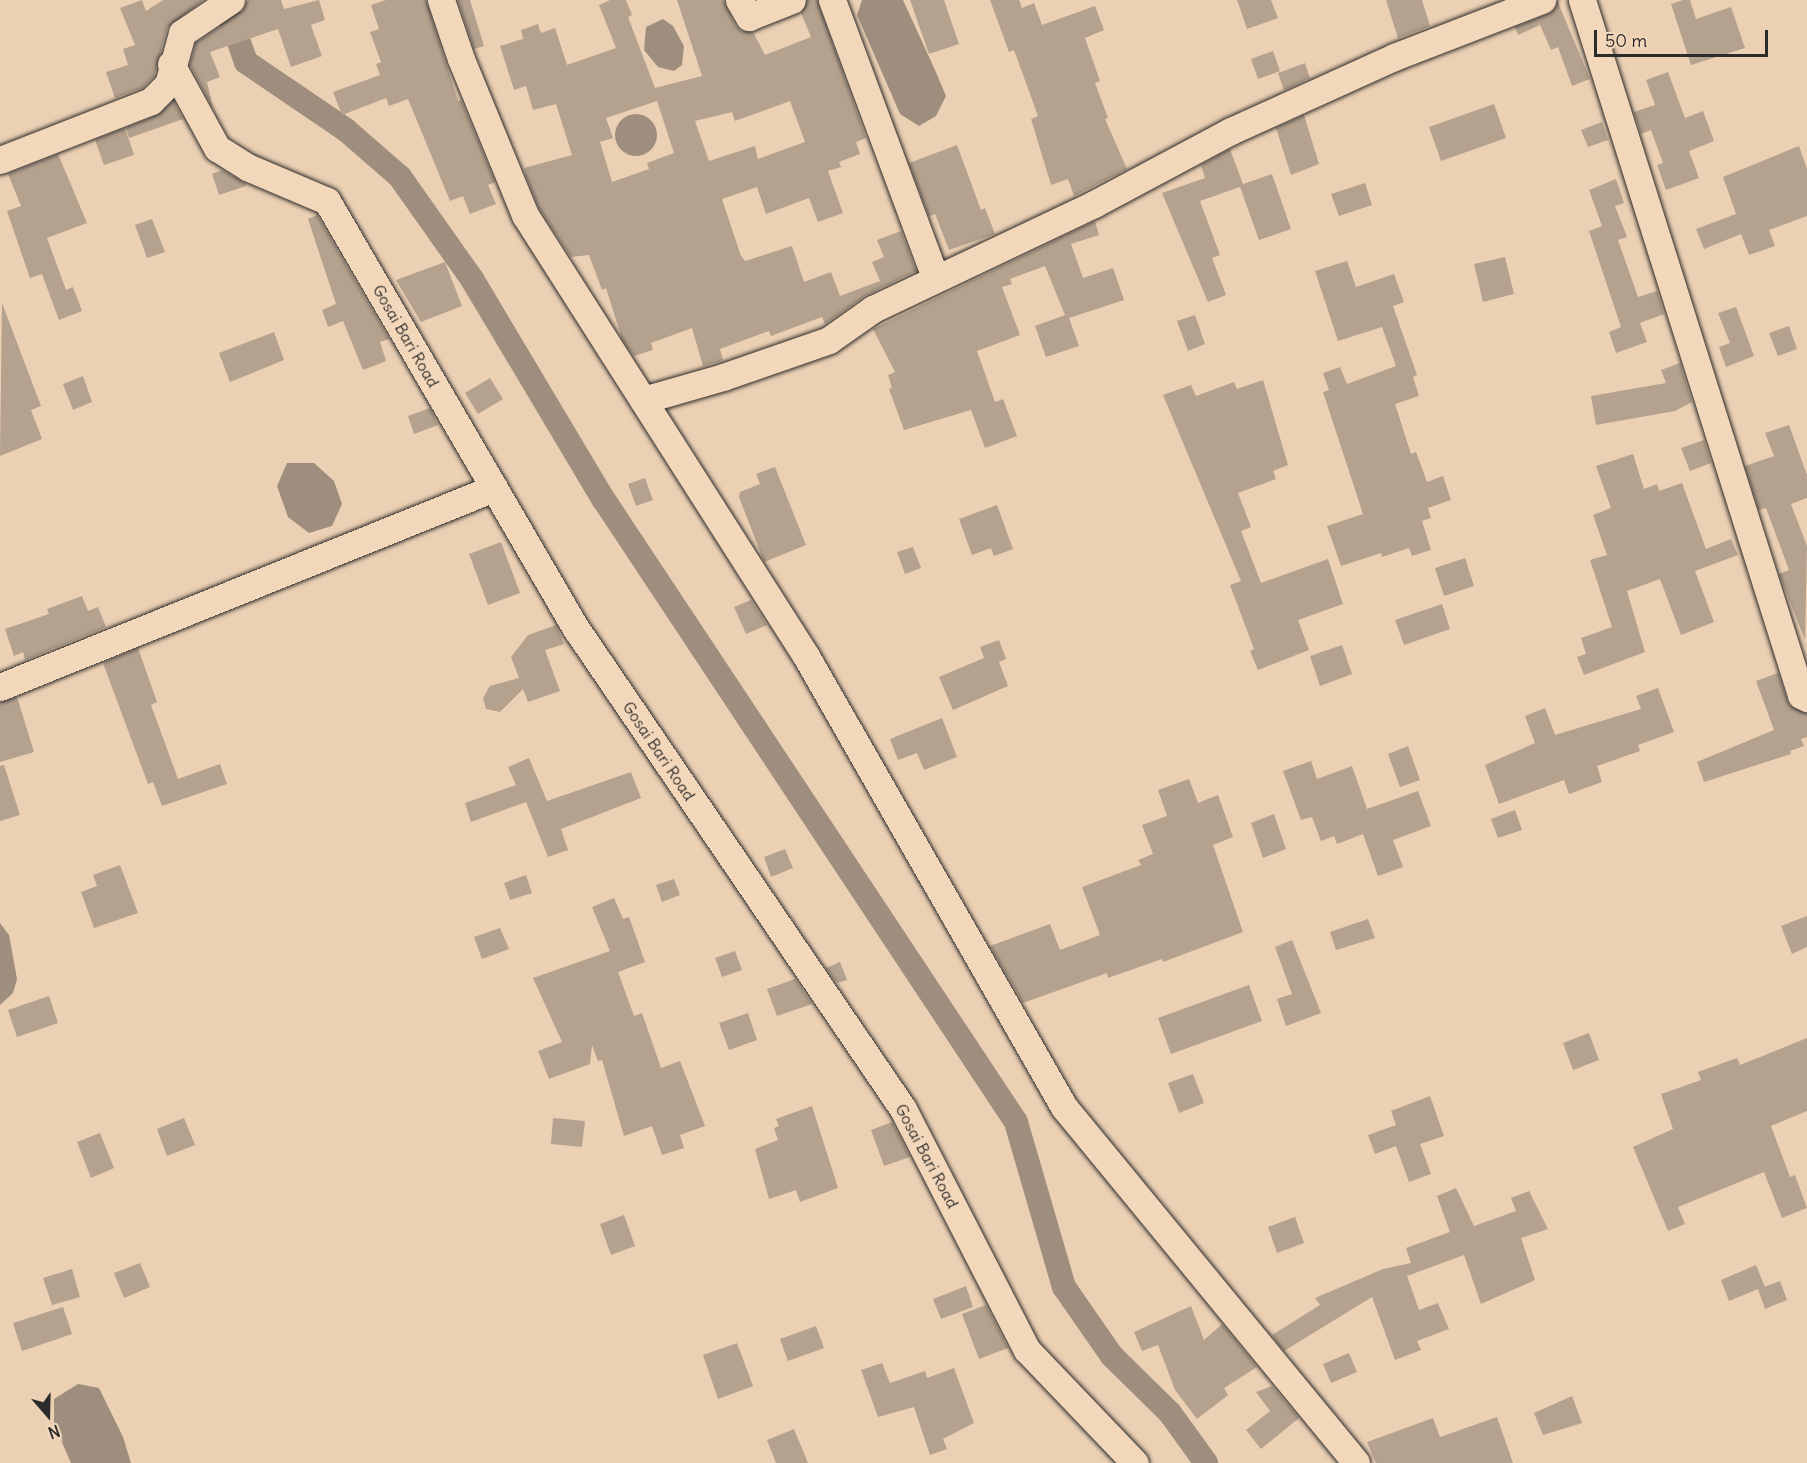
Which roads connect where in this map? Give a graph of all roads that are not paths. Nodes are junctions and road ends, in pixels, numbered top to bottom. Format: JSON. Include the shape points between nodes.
{"nodes":[{"id":1,"x":441,"y":0,"type":"edge"},
{"id":2,"x":739,"y":0,"type":"edge"},
{"id":3,"x":792,"y":0,"type":"edge"},
{"id":4,"x":832,"y":0,"type":"edge"},
{"id":5,"x":1542,"y":0,"type":"edge"},
{"id":6,"x":1582,"y":0,"type":"edge"},
{"id":7,"x":223,"y":4,"type":"edge"},
{"id":8,"x":171,"y":64,"type":"junction"},
{"id":9,"x":0,"y":160,"type":"edge"},
{"id":10,"x":934,"y":278,"type":"junction"},
{"id":11,"x":643,"y":400,"type":"junction"},
{"id":12,"x":494,"y":488,"type":"junction"},
{"id":13,"x":0,"y":687,"type":"edge"},
{"id":14,"x":1807,"y":698,"type":"edge"},
{"id":15,"x":1135,"y":1463,"type":"edge"},
{"id":16,"x":1356,"y":1463,"type":"edge"}],
"edges":[{"from":1,"to":11,"type":"street","via":[[525,215]]},
{"from":2,"to":3,"type":"street","via":[[749,17]]},
{"from":4,"to":10,"type":"street"},
{"from":5,"to":10,"type":"street","via":[[1394,57],[1231,131],[1094,204]]},
{"from":6,"to":14,"type":"street","via":[[1801,695]]},
{"from":7,"to":8,"type":"street","via":[[182,33]]},
{"from":8,"to":9,"type":"street","via":[[168,84],[151,101]]},
{"from":8,"to":12,"type":"street","name":"Gosai Bari Road","via":[[217,148],[248,167],[327,201]]},
{"from":10,"to":11,"type":"street","via":[[873,309],[829,340]]},
{"from":11,"to":16,"type":"street","via":[[806,656],[1064,1107]]},
{"from":12,"to":13,"type":"street"},
{"from":12,"to":15,"type":"street","name":"Gosai Bari Road","via":[[577,630],[903,1109],[1027,1350]]}]}
